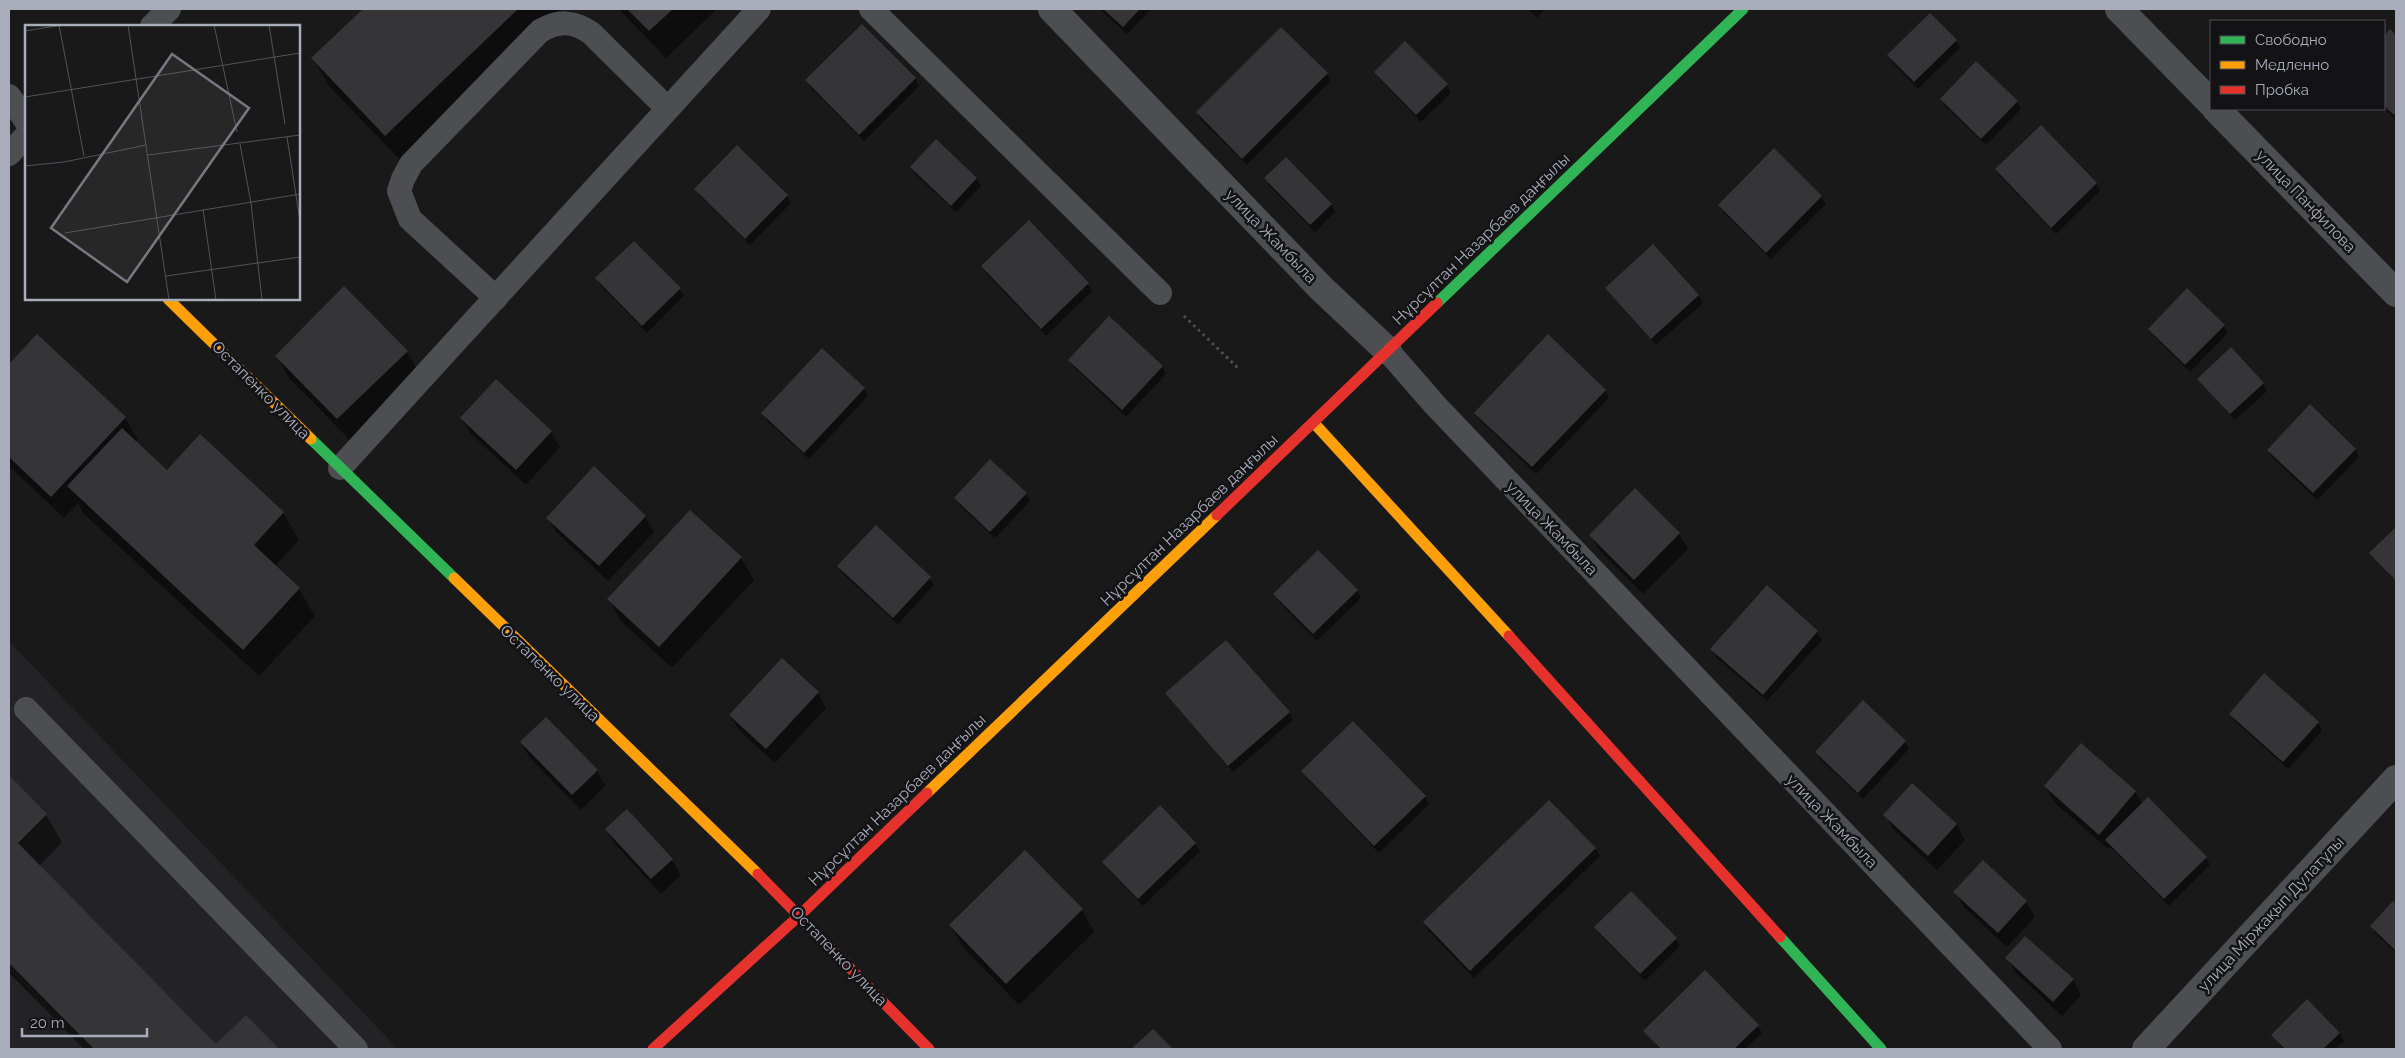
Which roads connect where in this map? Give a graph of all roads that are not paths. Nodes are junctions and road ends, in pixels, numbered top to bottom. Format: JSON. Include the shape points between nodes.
{"nodes":[{"id":1,"x":169,"y":9,"type":"edge"},
{"id":2,"x":759,"y":9,"type":"edge"},
{"id":3,"x":870,"y":9,"type":"edge"},
{"id":4,"x":1052,"y":9,"type":"edge"},
{"id":5,"x":1744,"y":9,"type":"edge"},
{"id":6,"x":2119,"y":9,"type":"edge"},
{"id":7,"x":153,"y":25,"type":"edge"},
{"id":8,"x":9,"y":96,"type":"edge"},
{"id":9,"x":2210,"y":103,"type":"edge"},
{"id":10,"x":667,"y":108,"type":"junction"},
{"id":11,"x":2217,"y":110,"type":"edge"},
{"id":12,"x":25,"y":120,"type":"edge"},
{"id":13,"x":25,"y":137,"type":"edge"},
{"id":14,"x":9,"y":154,"type":"edge"},
{"id":15,"x":1160,"y":293,"type":"road end"},
{"id":16,"x":2396,"y":294,"type":"edge"},
{"id":17,"x":496,"y":298,"type":"junction"},
{"id":18,"x":169,"y":300,"type":"edge"},
{"id":19,"x":1388,"y":351,"type":"junction"},
{"id":20,"x":1314,"y":423,"type":"junction"},
{"id":21,"x":340,"y":468,"type":"junction"},
{"id":22,"x":26,"y":709,"type":"dead end"},
{"id":23,"x":2396,"y":779,"type":"edge"},
{"id":24,"x":800,"y":915,"type":"junction"},
{"id":25,"x":356,"y":1049,"type":"edge"},
{"id":26,"x":653,"y":1049,"type":"edge"},
{"id":27,"x":930,"y":1049,"type":"edge"},
{"id":28,"x":1881,"y":1049,"type":"edge"},
{"id":29,"x":2050,"y":1049,"type":"edge"},
{"id":30,"x":2146,"y":1049,"type":"edge"}],
"edges":[{"from":1,"to":7,"type":"lane"},
{"from":2,"to":10,"type":"lane"},
{"from":3,"to":15,"type":"lane"},
{"from":4,"to":19,"type":"street","name":"улица Жамбыла","via":[[1322,289]]},
{"from":5,"to":19,"type":"street","name":"Нұрсұлтан Назарбаев даңғылы"},
{"from":6,"to":9,"type":"street"},
{"from":8,"to":12,"type":"lane"},
{"from":10,"to":17,"type":"lane"},
{"from":10,"to":17,"type":"lane","via":[[591,33],[578,24],[552,24],[540,31],[411,164],[399,191],[410,219]]},
{"from":11,"to":16,"type":"street","name":"улица Панфилова"},
{"from":13,"to":14,"type":"lane"},
{"from":17,"to":21,"type":"lane"},
{"from":18,"to":21,"type":"street","name":"Остапенко улица"},
{"from":19,"to":20,"type":"street","name":"Нұрсұлтан Назарбаев даңғылы"},
{"from":19,"to":29,"type":"lane","name":"улица Жамбыла","via":[[1434,405]]},
{"from":20,"to":24,"type":"street","name":"Нұрсұлтан Назарбаев даңғылы"},
{"from":20,"to":28,"type":"street"},
{"from":21,"to":24,"type":"street","name":"Остапенко улица"},
{"from":22,"to":25,"type":"lane"},
{"from":23,"to":30,"type":"street","name":"улица Міржақып Дулатұлы"},
{"from":24,"to":26,"type":"street","name":"Нұрсұлтан Назарбаев даңғылы"},
{"from":24,"to":27,"type":"street","name":"Остапенко улица"}]}
